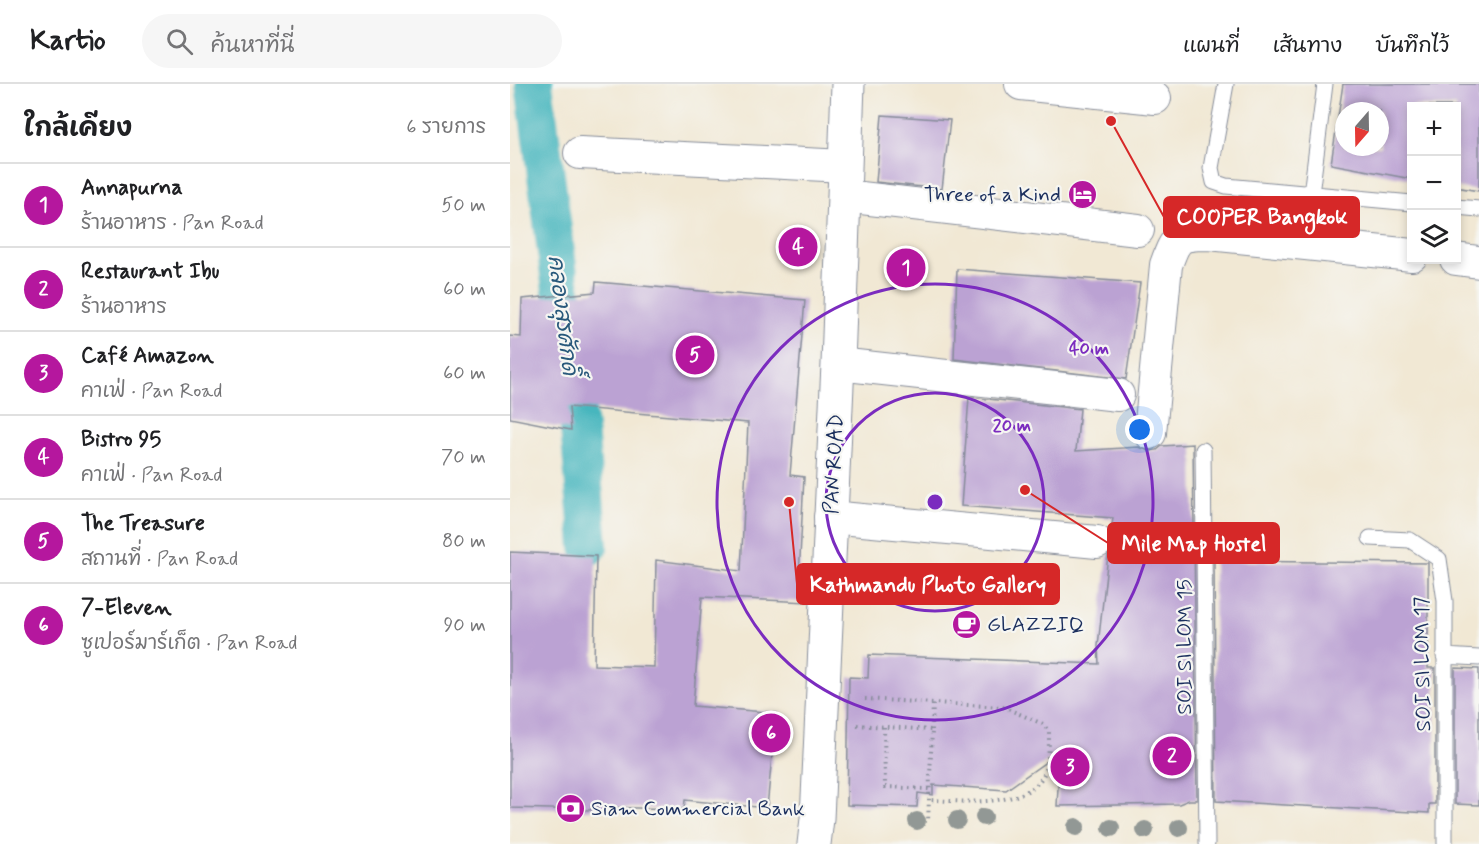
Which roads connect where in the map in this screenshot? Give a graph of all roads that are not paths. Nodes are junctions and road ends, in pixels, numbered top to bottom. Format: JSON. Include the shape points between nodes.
{"nodes":[{"id":1,"x":848,"y":84,"type":"edge"},
{"id":2,"x":1021,"y":84,"type":"edge"},
{"id":3,"x":1226,"y":84,"type":"edge"},
{"id":4,"x":1324,"y":84,"type":"edge"},
{"id":5,"x":1155,"y":98,"type":"dead end"},
{"id":6,"x":580,"y":153,"type":"dead end"},
{"id":7,"x":844,"y":181,"type":"junction"},
{"id":8,"x":1311,"y":194,"type":"junction"},
{"id":9,"x":1407,"y":203,"type":"edge"},
{"id":10,"x":1461,"y":207,"type":"edge"},
{"id":11,"x":1479,"y":209,"type":"edge"},
{"id":12,"x":1138,"y":230,"type":"dead end"},
{"id":13,"x":1407,"y":254,"type":"edge"},
{"id":14,"x":1461,"y":260,"type":"edge"},
{"id":15,"x":1479,"y":262,"type":"edge"},
{"id":16,"x":838,"y":364,"type":"junction"},
{"id":17,"x":1118,"y":395,"type":"dead end"},
{"id":18,"x":1150,"y":433,"type":"dead end"},
{"id":19,"x":1203,"y":450,"type":"dead end"},
{"id":20,"x":830,"y":517,"type":"junction"},
{"id":21,"x":1370,"y":538,"type":"dead end"},
{"id":22,"x":1097,"y":542,"type":"dead end"},
{"id":23,"x":1444,"y":656,"type":"junction"},
{"id":24,"x":1479,"y":658,"type":"edge"},
{"id":25,"x":814,"y":844,"type":"edge"},
{"id":26,"x":1207,"y":844,"type":"edge"},
{"id":27,"x":1445,"y":844,"type":"edge"}],
"edges":[{"from":1,"to":7,"type":"street","name":"PAN ROAD"},
{"from":2,"to":5,"type":"street"},
{"from":3,"to":8,"type":"lane","via":[[1211,168],[1214,182]]},
{"from":4,"to":8,"type":"lane"},
{"from":6,"to":7,"type":"street"},
{"from":7,"to":12,"type":"street"},
{"from":7,"to":16,"type":"street","name":"PAN ROAD"},
{"from":8,"to":9,"type":"lane"},
{"from":10,"to":11,"type":"lane"},
{"from":13,"to":18,"type":"street","via":[[1209,234],[1189,234],[1174,243],[1166,265]]},
{"from":14,"to":15,"type":"street"},
{"from":16,"to":17,"type":"street"},
{"from":16,"to":20,"type":"street","name":"PAN ROAD"},
{"from":19,"to":26,"type":"lane","name":"SOI SI LOM 15"},
{"from":20,"to":22,"type":"street"},
{"from":20,"to":25,"type":"street","name":"PAN ROAD"},
{"from":21,"to":23,"type":"lane","name":"SOI SI LOM 17","via":[[1410,540],[1439,560],[1445,601]]},
{"from":23,"to":24,"type":"lane"},
{"from":23,"to":27,"type":"lane","name":"SOI SI LOM 17"}]}
